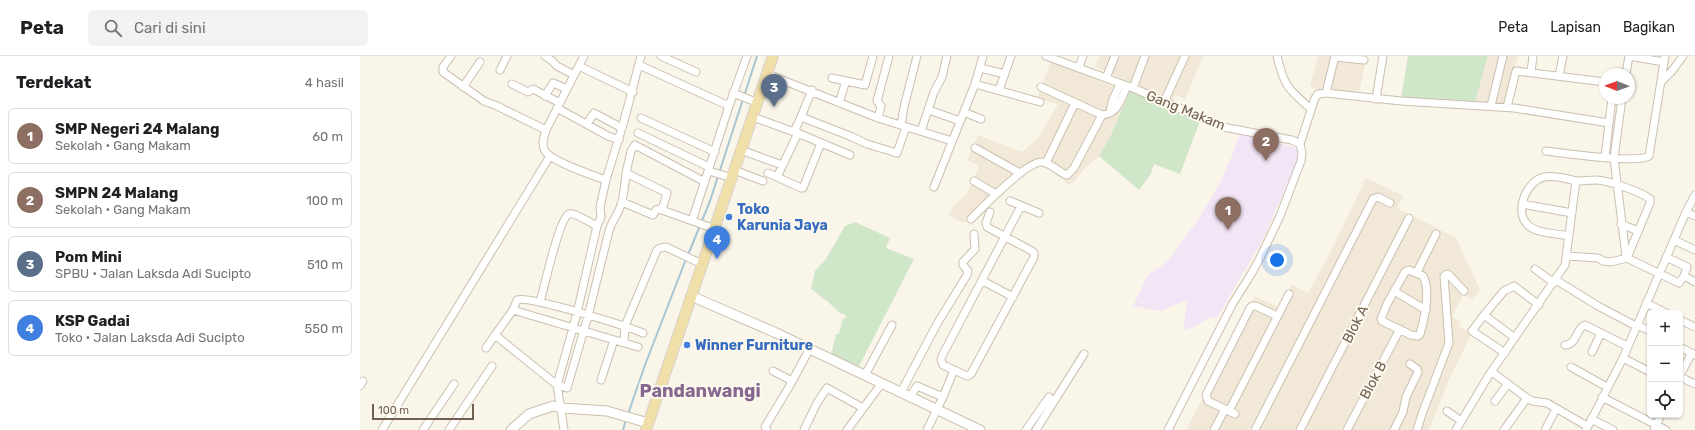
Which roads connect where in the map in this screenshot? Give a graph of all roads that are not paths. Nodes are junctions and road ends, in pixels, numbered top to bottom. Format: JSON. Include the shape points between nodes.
{"nodes":[{"id":1,"x":451,"y":56,"type":"edge"},
{"id":2,"x":507,"y":56,"type":"edge"},
{"id":3,"x":544,"y":56,"type":"edge"},
{"id":4,"x":584,"y":56,"type":"edge"},
{"id":5,"x":642,"y":56,"type":"edge"},
{"id":6,"x":661,"y":56,"type":"edge"},
{"id":7,"x":747,"y":56,"type":"edge"},
{"id":8,"x":773,"y":56,"type":"edge"},
{"id":9,"x":873,"y":56,"type":"edge"},
{"id":10,"x":889,"y":56,"type":"edge"},
{"id":11,"x":917,"y":56,"type":"edge"},
{"id":12,"x":947,"y":56,"type":"edge"},
{"id":13,"x":984,"y":56,"type":"edge"},
{"id":14,"x":1011,"y":56,"type":"edge"},
{"id":15,"x":1046,"y":56,"type":"edge"},
{"id":16,"x":1083,"y":56,"type":"edge"},
{"id":17,"x":1115,"y":56,"type":"edge"},
{"id":18,"x":1145,"y":56,"type":"edge"},
{"id":19,"x":1186,"y":56,"type":"edge"},
{"id":20,"x":1277,"y":56,"type":"edge"},
{"id":21,"x":1335,"y":56,"type":"edge"},
{"id":22,"x":1383,"y":56,"type":"edge"},
{"id":23,"x":1503,"y":56,"type":"edge"},
{"id":24,"x":1533,"y":56,"type":"edge"},
{"id":25,"x":1563,"y":56,"type":"edge"},
{"id":26,"x":1629,"y":56,"type":"edge"},
{"id":27,"x":1683,"y":56,"type":"edge"},
{"id":28,"x":1056,"y":57,"type":"edge"},
{"id":29,"x":1664,"y":59,"type":"edge"},
{"id":30,"x":1364,"y":60,"type":"dead end"},
{"id":31,"x":480,"y":62,"type":"dead end"},
{"id":32,"x":639,"y":64,"type":"junction"},
{"id":33,"x":579,"y":66,"type":"junction"},
{"id":34,"x":1079,"y":67,"type":"junction"},
{"id":35,"x":980,"y":68,"type":"junction"},
{"id":36,"x":1627,"y":68,"type":"edge"},
{"id":37,"x":500,"y":70,"type":"dead end"},
{"id":38,"x":696,"y":72,"type":"dead end"},
{"id":39,"x":1530,"y":72,"type":"junction"},
{"id":40,"x":767,"y":74,"type":"junction"},
{"id":41,"x":1005,"y":74,"type":"junction"},
{"id":42,"x":574,"y":75,"type":"junction"},
{"id":43,"x":1559,"y":76,"type":"junction"},
{"id":44,"x":832,"y":78,"type":"dead end"},
{"id":45,"x":1106,"y":78,"type":"junction"},
{"id":46,"x":846,"y":81,"type":"junction"},
{"id":47,"x":1599,"y":81,"type":"edge"},
{"id":48,"x":1661,"y":82,"type":"junction"},
{"id":49,"x":512,"y":84,"type":"dead end"},
{"id":50,"x":975,"y":84,"type":"junction"},
{"id":51,"x":1127,"y":86,"type":"junction"},
{"id":52,"x":464,"y":87,"type":"junction"},
{"id":53,"x":1041,"y":87,"type":"dead end"},
{"id":54,"x":567,"y":89,"type":"junction"},
{"id":55,"x":812,"y":90,"type":"junction"},
{"id":56,"x":999,"y":90,"type":"junction"},
{"id":57,"x":632,"y":92,"type":"junction"},
{"id":58,"x":734,"y":93,"type":"junction"},
{"id":59,"x":1326,"y":93,"type":"junction"},
{"id":60,"x":546,"y":96,"type":"junction"},
{"id":61,"x":1376,"y":99,"type":"junction"},
{"id":62,"x":1040,"y":102,"type":"dead end"},
{"id":63,"x":1075,"y":102,"type":"junction"},
{"id":64,"x":1164,"y":102,"type":"junction"},
{"id":65,"x":758,"y":103,"type":"junction"},
{"id":66,"x":839,"y":103,"type":"junction"},
{"id":67,"x":1611,"y":104,"type":"edge"},
{"id":68,"x":1621,"y":104,"type":"edge"},
{"id":69,"x":558,"y":106,"type":"junction"},
{"id":70,"x":729,"y":106,"type":"junction"},
{"id":71,"x":1491,"y":106,"type":"junction"},
{"id":72,"x":1507,"y":107,"type":"junction"},
{"id":73,"x":1311,"y":109,"type":"junction"},
{"id":74,"x":929,"y":110,"type":"junction"},
{"id":75,"x":964,"y":112,"type":"junction"},
{"id":76,"x":1102,"y":115,"type":"junction"},
{"id":77,"x":801,"y":117,"type":"junction"},
{"id":78,"x":641,"y":118,"type":"dead end"},
{"id":79,"x":753,"y":118,"type":"junction"},
{"id":80,"x":878,"y":118,"type":"junction"},
{"id":81,"x":981,"y":118,"type":"dead end"},
{"id":82,"x":960,"y":121,"type":"junction"},
{"id":83,"x":1609,"y":123,"type":"junction"},
{"id":84,"x":587,"y":124,"type":"junction"},
{"id":85,"x":904,"y":126,"type":"junction"},
{"id":86,"x":622,"y":128,"type":"junction"},
{"id":87,"x":546,"y":130,"type":"junction"},
{"id":88,"x":921,"y":131,"type":"junction"},
{"id":89,"x":796,"y":132,"type":"junction"},
{"id":90,"x":638,"y":133,"type":"dead end"},
{"id":91,"x":619,"y":140,"type":"junction"},
{"id":92,"x":952,"y":141,"type":"junction"},
{"id":93,"x":821,"y":143,"type":"junction"},
{"id":94,"x":1300,"y":144,"type":"junction"},
{"id":95,"x":975,"y":148,"type":"dead end"},
{"id":96,"x":741,"y":150,"type":"junction"},
{"id":97,"x":1546,"y":151,"type":"dead end"},
{"id":98,"x":714,"y":152,"type":"junction"},
{"id":99,"x":850,"y":155,"type":"dead end"},
{"id":100,"x":550,"y":156,"type":"junction"},
{"id":101,"x":1604,"y":157,"type":"junction"},
{"id":102,"x":1614,"y":158,"type":"junction"},
{"id":103,"x":1046,"y":163,"type":"junction"},
{"id":104,"x":782,"y":165,"type":"junction"},
{"id":105,"x":711,"y":170,"type":"junction"},
{"id":106,"x":626,"y":173,"type":"junction"},
{"id":107,"x":768,"y":173,"type":"dead end"},
{"id":108,"x":1020,"y":173,"type":"junction"},
{"id":109,"x":730,"y":174,"type":"junction"},
{"id":110,"x":777,"y":177,"type":"junction"},
{"id":111,"x":606,"y":180,"type":"junction"},
{"id":112,"x":762,"y":181,"type":"dead end"},
{"id":113,"x":974,"y":181,"type":"dead end"},
{"id":114,"x":1576,"y":181,"type":"junction"},
{"id":115,"x":705,"y":182,"type":"junction"},
{"id":116,"x":1617,"y":184,"type":"junction"},
{"id":117,"x":934,"y":187,"type":"dead end"},
{"id":118,"x":996,"y":194,"type":"junction"},
{"id":119,"x":1695,"y":195,"type":"edge"},
{"id":120,"x":1010,"y":201,"type":"dead end"},
{"id":121,"x":622,"y":202,"type":"junction"},
{"id":122,"x":1390,"y":203,"type":"dead end"},
{"id":123,"x":1522,"y":204,"type":"junction"},
{"id":124,"x":1021,"y":206,"type":"junction"},
{"id":125,"x":662,"y":210,"type":"junction"},
{"id":126,"x":990,"y":212,"type":"dead end"},
{"id":127,"x":1686,"y":212,"type":"junction"},
{"id":128,"x":1039,"y":213,"type":"dead end"},
{"id":129,"x":1572,"y":213,"type":"junction"},
{"id":130,"x":1695,"y":216,"type":"edge"},
{"id":131,"x":601,"y":217,"type":"junction"},
{"id":132,"x":1409,"y":218,"type":"dead end"},
{"id":133,"x":971,"y":219,"type":"dead end"},
{"id":134,"x":613,"y":220,"type":"junction"},
{"id":135,"x":693,"y":221,"type":"junction"},
{"id":136,"x":1621,"y":224,"type":"junction"},
{"id":137,"x":597,"y":226,"type":"junction"},
{"id":138,"x":715,"y":229,"type":"junction"},
{"id":139,"x":1638,"y":231,"type":"junction"},
{"id":140,"x":974,"y":234,"type":"dead end"},
{"id":141,"x":1436,"y":234,"type":"dead end"},
{"id":142,"x":1568,"y":236,"type":"junction"},
{"id":143,"x":1005,"y":237,"type":"junction"},
{"id":144,"x":1674,"y":240,"type":"junction"},
{"id":145,"x":1695,"y":250,"type":"edge"},
{"id":146,"x":1567,"y":256,"type":"junction"},
{"id":147,"x":1666,"y":257,"type":"junction"},
{"id":148,"x":1627,"y":258,"type":"junction"},
{"id":149,"x":702,"y":264,"type":"junction"},
{"id":150,"x":1535,"y":269,"type":"dead end"},
{"id":151,"x":1417,"y":272,"type":"junction"},
{"id":152,"x":1659,"y":273,"type":"junction"},
{"id":153,"x":1684,"y":276,"type":"junction"},
{"id":154,"x":983,"y":281,"type":"junction"},
{"id":155,"x":1555,"y":282,"type":"junction"},
{"id":156,"x":1695,"y":282,"type":"edge"},
{"id":157,"x":1394,"y":291,"type":"junction"},
{"id":158,"x":1464,"y":291,"type":"dead end"},
{"id":159,"x":1289,"y":294,"type":"dead end"},
{"id":160,"x":691,"y":296,"type":"junction"},
{"id":161,"x":1013,"y":297,"type":"junction"},
{"id":162,"x":540,"y":302,"type":"junction"},
{"id":163,"x":1646,"y":303,"type":"junction"},
{"id":164,"x":1539,"y":305,"type":"junction"},
{"id":165,"x":513,"y":310,"type":"junction"},
{"id":166,"x":1426,"y":310,"type":"junction"},
{"id":167,"x":1660,"y":310,"type":"edge"},
{"id":168,"x":577,"y":313,"type":"junction"},
{"id":169,"x":1484,"y":315,"type":"junction"},
{"id":170,"x":588,"y":316,"type":"junction"},
{"id":171,"x":1277,"y":316,"type":"junction"},
{"id":172,"x":1683,"y":321,"type":"edge"},
{"id":173,"x":892,"y":325,"type":"dead end"},
{"id":174,"x":625,"y":326,"type":"junction"},
{"id":175,"x":1636,"y":326,"type":"junction"},
{"id":176,"x":573,"y":327,"type":"junction"},
{"id":177,"x":1695,"y":327,"type":"edge"},
{"id":178,"x":1400,"y":330,"type":"junction"},
{"id":179,"x":1647,"y":330,"type":"edge"},
{"id":180,"x":584,"y":331,"type":"junction"},
{"id":181,"x":643,"y":333,"type":"dead end"},
{"id":182,"x":1601,"y":333,"type":"junction"},
{"id":183,"x":495,"y":336,"type":"junction"},
{"id":184,"x":1516,"y":338,"type":"junction"},
{"id":185,"x":614,"y":340,"type":"junction"},
{"id":186,"x":624,"y":342,"type":"junction"},
{"id":187,"x":1565,"y":345,"type":"dead end"},
{"id":188,"x":1627,"y":346,"type":"junction"},
{"id":189,"x":638,"y":347,"type":"dead end"},
{"id":190,"x":486,"y":348,"type":"dead end"},
{"id":191,"x":1683,"y":349,"type":"edge"},
{"id":192,"x":809,"y":350,"type":"junction"},
{"id":193,"x":1592,"y":352,"type":"dead end"},
{"id":194,"x":1505,"y":353,"type":"junction"},
{"id":195,"x":1084,"y":354,"type":"dead end"},
{"id":196,"x":1693,"y":354,"type":"edge"},
{"id":197,"x":1623,"y":358,"type":"junction"},
{"id":198,"x":1410,"y":364,"type":"dead end"},
{"id":199,"x":492,"y":366,"type":"dead end"},
{"id":200,"x":1571,"y":367,"type":"dead end"},
{"id":201,"x":954,"y":370,"type":"junction"},
{"id":202,"x":1647,"y":370,"type":"edge"},
{"id":203,"x":773,"y":371,"type":"dead end"},
{"id":204,"x":1683,"y":371,"type":"edge"},
{"id":205,"x":1492,"y":372,"type":"junction"},
{"id":206,"x":865,"y":375,"type":"junction"},
{"id":207,"x":1683,"y":378,"type":"edge"},
{"id":208,"x":601,"y":380,"type":"dead end"},
{"id":209,"x":792,"y":381,"type":"junction"},
{"id":210,"x":882,"y":383,"type":"junction"},
{"id":211,"x":454,"y":384,"type":"dead end"},
{"id":212,"x":1508,"y":384,"type":"junction"},
{"id":213,"x":1695,"y":384,"type":"edge"},
{"id":214,"x":557,"y":385,"type":"junction"},
{"id":215,"x":1607,"y":387,"type":"junction"},
{"id":216,"x":900,"y":392,"type":"junction"},
{"id":217,"x":910,"y":396,"type":"junction"},
{"id":218,"x":943,"y":397,"type":"junction"},
{"id":219,"x":1049,"y":397,"type":"dead end"},
{"id":220,"x":1602,"y":397,"type":"junction"},
{"id":221,"x":1527,"y":398,"type":"junction"},
{"id":222,"x":1495,"y":401,"type":"dead end"},
{"id":223,"x":562,"y":408,"type":"junction"},
{"id":224,"x":862,"y":408,"type":"junction"},
{"id":225,"x":938,"y":409,"type":"junction"},
{"id":226,"x":1556,"y":409,"type":"junction"},
{"id":227,"x":1229,"y":411,"type":"junction"},
{"id":228,"x":1447,"y":411,"type":"dead end"},
{"id":229,"x":1660,"y":418,"type":"edge"},
{"id":230,"x":1591,"y":419,"type":"junction"},
{"id":231,"x":1461,"y":421,"type":"junction"},
{"id":232,"x":647,"y":426,"type":"edge"},
{"id":233,"x":963,"y":426,"type":"edge"},
{"id":234,"x":1655,"y":427,"type":"edge"},
{"id":235,"x":1586,"y":428,"type":"edge"},
{"id":236,"x":382,"y":430,"type":"edge"},
{"id":237,"x":423,"y":430,"type":"edge"},
{"id":238,"x":449,"y":430,"type":"edge"},
{"id":239,"x":511,"y":430,"type":"edge"},
{"id":240,"x":564,"y":430,"type":"edge"},
{"id":241,"x":767,"y":430,"type":"edge"},
{"id":242,"x":804,"y":430,"type":"edge"},
{"id":243,"x":847,"y":430,"type":"edge"},
{"id":244,"x":927,"y":430,"type":"edge"},
{"id":245,"x":980,"y":430,"type":"edge"},
{"id":246,"x":1026,"y":430,"type":"edge"},
{"id":247,"x":1036,"y":430,"type":"edge"},
{"id":248,"x":1168,"y":430,"type":"edge"},
{"id":249,"x":1214,"y":430,"type":"edge"},
{"id":250,"x":1255,"y":430,"type":"edge"},
{"id":251,"x":1300,"y":430,"type":"edge"},
{"id":252,"x":1347,"y":430,"type":"edge"},
{"id":253,"x":1394,"y":430,"type":"edge"},
{"id":254,"x":1417,"y":430,"type":"edge"},
{"id":255,"x":1456,"y":430,"type":"edge"},
{"id":256,"x":1504,"y":430,"type":"edge"},
{"id":257,"x":1545,"y":430,"type":"edge"},
{"id":258,"x":1613,"y":430,"type":"edge"},
{"id":259,"x":1666,"y":430,"type":"edge"}],
"edges":[{"from":1,"to":52,"type":"street","via":[[442,70]]},
{"from":2,"to":37,"type":"street"},
{"from":3,"to":42,"type":"street"},
{"from":4,"to":33,"type":"street"},
{"from":5,"to":32,"type":"street"},
{"from":6,"to":38,"type":"street"},
{"from":7,"to":58,"type":"street"},
{"from":8,"to":40,"type":"main road"},
{"from":9,"to":46,"type":"street","via":[[865,85]]},
{"from":10,"to":80,"type":"street","via":[[879,94],[878,102],[881,106]]},
{"from":11,"to":85,"type":"street","via":[[904,104]]},
{"from":12,"to":74,"type":"street"},
{"from":13,"to":35,"type":"street"},
{"from":14,"to":41,"type":"street"},
{"from":15,"to":28,"type":"street","name":"Gang Makam"},
{"from":16,"to":34,"type":"street"},
{"from":17,"to":45,"type":"street"},
{"from":18,"to":51,"type":"street"},
{"from":19,"to":64,"type":"street"},
{"from":20,"to":73,"type":"street","via":[[1288,89]]},
{"from":21,"to":30,"type":"street"},
{"from":21,"to":59,"type":"street"},
{"from":22,"to":61,"type":"street"},
{"from":23,"to":71,"type":"street"},
{"from":24,"to":39,"type":"street"},
{"from":25,"to":43,"type":"street"},
{"from":26,"to":29,"type":"street"},
{"from":26,"to":36,"type":"street"},
{"from":27,"to":48,"type":"street"},
{"from":28,"to":34,"type":"street","name":"Gang Makam"},
{"from":29,"to":48,"type":"street"},
{"from":31,"to":52,"type":"street"},
{"from":32,"to":57,"type":"street"},
{"from":32,"to":70,"type":"street"},
{"from":33,"to":42,"type":"street"},
{"from":33,"to":57,"type":"street"},
{"from":34,"to":45,"type":"street","name":"Gang Makam"},
{"from":35,"to":41,"type":"street"},
{"from":35,"to":50,"type":"street"},
{"from":39,"to":43,"type":"street"},
{"from":39,"to":72,"type":"street","via":[[1515,72]]},
{"from":40,"to":55,"type":"street"},
{"from":40,"to":65,"type":"main road"},
{"from":41,"to":56,"type":"street"},
{"from":42,"to":54,"type":"street"},
{"from":43,"to":47,"type":"street"},
{"from":44,"to":46,"type":"street"},
{"from":45,"to":51,"type":"street","name":"Gang Makam"},
{"from":46,"to":66,"type":"street"},
{"from":48,"to":102,"type":"street","via":[[1649,156],[1644,159]]},
{"from":49,"to":60,"type":"street","via":[[528,92],[533,89]]},
{"from":50,"to":56,"type":"street"},
{"from":50,"to":75,"type":"street"},
{"from":51,"to":64,"type":"street","name":"Gang Makam"},
{"from":51,"to":76,"type":"street","via":[[1116,110]]},
{"from":52,"to":87,"type":"street","via":[[484,101]]},
{"from":53,"to":63,"type":"street"},
{"from":54,"to":60,"type":"street","via":[[553,83]]},
{"from":54,"to":69,"type":"street"},
{"from":55,"to":66,"type":"street"},
{"from":55,"to":77,"type":"street"},
{"from":56,"to":62,"type":"street"},
{"from":57,"to":86,"type":"street"},
{"from":58,"to":65,"type":"street"},
{"from":58,"to":70,"type":"street"},
{"from":59,"to":61,"type":"street"},
{"from":59,"to":73,"type":"street","via":[[1316,96]]},
{"from":60,"to":69,"type":"street"},
{"from":61,"to":71,"type":"street"},
{"from":63,"to":76,"type":"street"},
{"from":63,"to":103,"type":"street"},
{"from":64,"to":94,"type":"street","name":"Gang Makam","via":[[1223,127],[1292,140]]},
{"from":65,"to":79,"type":"main road"},
{"from":66,"to":80,"type":"street"},
{"from":67,"to":83,"type":"street"},
{"from":68,"to":102,"type":"street"},
{"from":69,"to":84,"type":"street"},
{"from":69,"to":87,"type":"street"},
{"from":70,"to":98,"type":"street"},
{"from":71,"to":72,"type":"street"},
{"from":72,"to":83,"type":"street"},
{"from":73,"to":94,"type":"street"},
{"from":74,"to":82,"type":"street"},
{"from":74,"to":88,"type":"street"},
{"from":75,"to":81,"type":"street"},
{"from":75,"to":82,"type":"street"},
{"from":76,"to":103,"type":"street","via":[[1070,173],[1064,174]]},
{"from":77,"to":85,"type":"street","via":[[894,153],[899,148]]},
{"from":77,"to":89,"type":"street"},
{"from":78,"to":98,"type":"street"},
{"from":79,"to":89,"type":"street"},
{"from":79,"to":96,"type":"main road"},
{"from":80,"to":85,"type":"street"},
{"from":82,"to":92,"type":"street"},
{"from":83,"to":101,"type":"street"},
{"from":84,"to":86,"type":"street","via":[[594,113]]},
{"from":84,"to":91,"type":"street"},
{"from":85,"to":88,"type":"street"},
{"from":86,"to":91,"type":"street"},
{"from":87,"to":100,"type":"street","via":[[542,142]]},
{"from":88,"to":92,"type":"street"},
{"from":89,"to":93,"type":"street"},
{"from":89,"to":104,"type":"street"},
{"from":90,"to":105,"type":"street"},
{"from":91,"to":111,"type":"street"},
{"from":92,"to":117,"type":"street"},
{"from":93,"to":99,"type":"street"},
{"from":93,"to":110,"type":"street","via":[[802,188]]},
{"from":94,"to":248,"type":"street","via":[[1301,161],[1280,216]]},
{"from":95,"to":108,"type":"street"},
{"from":96,"to":104,"type":"street"},
{"from":96,"to":109,"type":"main road"},
{"from":97,"to":101,"type":"street"},
{"from":98,"to":105,"type":"street"},
{"from":100,"to":111,"type":"street"},
{"from":100,"to":236,"type":"street"},
{"from":101,"to":102,"type":"street"},
{"from":102,"to":116,"type":"street"},
{"from":103,"to":108,"type":"street","via":[[1035,163]]},
{"from":104,"to":110,"type":"street"},
{"from":105,"to":109,"type":"street"},
{"from":105,"to":115,"type":"street"},
{"from":106,"to":115,"type":"street","via":[[635,145]]},
{"from":106,"to":121,"type":"street"},
{"from":106,"to":125,"type":"street","via":[[667,193]]},
{"from":107,"to":110,"type":"street"},
{"from":108,"to":118,"type":"street"},
{"from":109,"to":112,"type":"street"},
{"from":109,"to":138,"type":"main road"},
{"from":111,"to":131,"type":"street","via":[[600,207]]},
{"from":113,"to":118,"type":"street"},
{"from":114,"to":116,"type":"street","via":[[1597,180]]},
{"from":114,"to":123,"type":"street","via":[[1545,177],[1539,179],[1529,188]]},
{"from":114,"to":129,"type":"street"},
{"from":115,"to":135,"type":"street"},
{"from":116,"to":136,"type":"street"},
{"from":116,"to":139,"type":"street","via":[[1650,199]]},
{"from":118,"to":133,"type":"street"},
{"from":119,"to":127,"type":"street"},
{"from":120,"to":124,"type":"street"},
{"from":121,"to":125,"type":"street","via":[[653,215],[658,209]]},
{"from":121,"to":134,"type":"street"},
{"from":122,"to":250,"type":"street","via":[[1378,197],[1373,199]]},
{"from":123,"to":129,"type":"street"},
{"from":123,"to":142,"type":"street","via":[[1522,217],[1535,230]]},
{"from":124,"to":128,"type":"street"},
{"from":124,"to":143,"type":"street"},
{"from":125,"to":135,"type":"street"},
{"from":126,"to":143,"type":"street","via":[[986,226]]},
{"from":127,"to":130,"type":"street"},
{"from":127,"to":144,"type":"street"},
{"from":129,"to":142,"type":"street"},
{"from":131,"to":134,"type":"street","via":[[612,217]]},
{"from":131,"to":137,"type":"street"},
{"from":132,"to":251,"type":"street","name":"Blok A"},
{"from":134,"to":170,"type":"street"},
{"from":135,"to":138,"type":"street"},
{"from":136,"to":139,"type":"street"},
{"from":136,"to":148,"type":"street"},
{"from":137,"to":162,"type":"street","via":[[574,214],[563,218]]},
{"from":137,"to":168,"type":"street"},
{"from":138,"to":149,"type":"main road"},
{"from":139,"to":148,"type":"street"},
{"from":140,"to":216,"type":"street","via":[[975,249],[963,262],[968,271],[967,275]]},
{"from":141,"to":151,"type":"street"},
{"from":142,"to":146,"type":"street"},
{"from":143,"to":154,"type":"street"},
{"from":143,"to":161,"type":"street","via":[[1034,255]]},
{"from":144,"to":145,"type":"street"},
{"from":144,"to":147,"type":"street"},
{"from":146,"to":148,"type":"street","via":[[1598,258],[1611,262]]},
{"from":146,"to":155,"type":"street"},
{"from":147,"to":152,"type":"street"},
{"from":147,"to":153,"type":"street","via":[[1686,266]]},
{"from":148,"to":152,"type":"street"},
{"from":149,"to":160,"type":"main road"},
{"from":149,"to":174,"type":"street","via":[[666,247],[657,250]]},
{"from":150,"to":155,"type":"street"},
{"from":151,"to":157,"type":"street","via":[[1406,271]]},
{"from":151,"to":166,"type":"street","via":[[1425,278]]},
{"from":152,"to":153,"type":"street","via":[[1679,284]]},
{"from":152,"to":163,"type":"street"},
{"from":153,"to":156,"type":"street"},
{"from":154,"to":161,"type":"street"},
{"from":154,"to":201,"type":"street","via":[[941,358],[943,364]]},
{"from":155,"to":164,"type":"street"},
{"from":155,"to":175,"type":"street"},
{"from":157,"to":166,"type":"street"},
{"from":157,"to":178,"type":"street","via":[[1381,319]]},
{"from":158,"to":254,"type":"street","via":[[1450,275],[1444,276],[1449,343]]},
{"from":159,"to":171,"type":"street"},
{"from":160,"to":192,"type":"street"},
{"from":160,"to":232,"type":"main road"},
{"from":161,"to":201,"type":"street","via":[[972,373],[967,376]]},
{"from":162,"to":165,"type":"street","via":[[516,300]]},
{"from":162,"to":168,"type":"street"},
{"from":163,"to":167,"type":"street"},
{"from":163,"to":175,"type":"street"},
{"from":164,"to":169,"type":"street","via":[[1514,286],[1504,291]]},
{"from":164,"to":184,"type":"street"},
{"from":165,"to":176,"type":"street"},
{"from":165,"to":183,"type":"street"},
{"from":166,"to":178,"type":"street","via":[[1419,336]]},
{"from":168,"to":170,"type":"street"},
{"from":168,"to":176,"type":"street"},
{"from":169,"to":184,"type":"street"},
{"from":169,"to":194,"type":"street","via":[[1472,331]]},
{"from":170,"to":174,"type":"street"},
{"from":170,"to":180,"type":"street"},
{"from":171,"to":227,"type":"street"},
{"from":171,"to":227,"type":"street","via":[[1256,306],[1250,308],[1206,395],[1207,400]]},
{"from":172,"to":177,"type":"street"},
{"from":173,"to":206,"type":"street"},
{"from":174,"to":181,"type":"street"},
{"from":174,"to":186,"type":"street"},
{"from":175,"to":179,"type":"street"},
{"from":175,"to":188,"type":"street"},
{"from":176,"to":180,"type":"street"},
{"from":176,"to":214,"type":"street"},
{"from":178,"to":252,"type":"street","name":"Blok B"},
{"from":180,"to":185,"type":"street"},
{"from":180,"to":214,"type":"street","via":[[568,386],[565,388]]},
{"from":182,"to":187,"type":"street","via":[[1584,325],[1572,342]]},
{"from":182,"to":188,"type":"street"},
{"from":182,"to":193,"type":"street"},
{"from":183,"to":190,"type":"street"},
{"from":183,"to":214,"type":"street"},
{"from":184,"to":194,"type":"street"},
{"from":185,"to":186,"type":"street"},
{"from":185,"to":208,"type":"street"},
{"from":186,"to":189,"type":"street"},
{"from":188,"to":197,"type":"street"},
{"from":191,"to":196,"type":"street"},
{"from":192,"to":206,"type":"street"},
{"from":192,"to":209,"type":"street"},
{"from":194,"to":205,"type":"street"},
{"from":195,"to":247,"type":"street"},
{"from":196,"to":204,"type":"street"},
{"from":197,"to":202,"type":"street"},
{"from":197,"to":215,"type":"street"},
{"from":198,"to":253,"type":"street","via":[[1418,372]]},
{"from":199,"to":238,"type":"street"},
{"from":200,"to":215,"type":"street"},
{"from":201,"to":218,"type":"street"},
{"from":203,"to":209,"type":"street"},
{"from":205,"to":212,"type":"street"},
{"from":205,"to":231,"type":"street"},
{"from":206,"to":210,"type":"street"},
{"from":207,"to":213,"type":"street"},
{"from":209,"to":241,"type":"street","via":[[765,427]]},
{"from":210,"to":216,"type":"street"},
{"from":210,"to":224,"type":"street"},
{"from":211,"to":237,"type":"street"},
{"from":212,"to":221,"type":"street"},
{"from":212,"to":222,"type":"street"},
{"from":214,"to":223,"type":"street"},
{"from":215,"to":220,"type":"street"},
{"from":216,"to":217,"type":"street"},
{"from":217,"to":218,"type":"street","via":[[918,386]]},
{"from":217,"to":225,"type":"street"},
{"from":218,"to":225,"type":"street"},
{"from":219,"to":246,"type":"street"},
{"from":220,"to":230,"type":"street"},
{"from":220,"to":234,"type":"street"},
{"from":221,"to":226,"type":"street","via":[[1544,402]]},
{"from":221,"to":256,"type":"street"},
{"from":223,"to":232,"type":"street","via":[[594,409],[622,415]]},
{"from":223,"to":239,"type":"street","via":[[553,406],[536,410]]},
{"from":223,"to":240,"type":"street"},
{"from":224,"to":242,"type":"street","via":[[827,388]]},
{"from":224,"to":243,"type":"street"},
{"from":225,"to":233,"type":"street"},
{"from":225,"to":244,"type":"street"},
{"from":226,"to":235,"type":"street"},
{"from":226,"to":257,"type":"street"},
{"from":227,"to":249,"type":"street"},
{"from":228,"to":231,"type":"street"},
{"from":229,"to":234,"type":"street"},
{"from":230,"to":235,"type":"street"},
{"from":230,"to":258,"type":"street"},
{"from":231,"to":255,"type":"street"},
{"from":233,"to":245,"type":"street"},
{"from":234,"to":259,"type":"street"}]}
